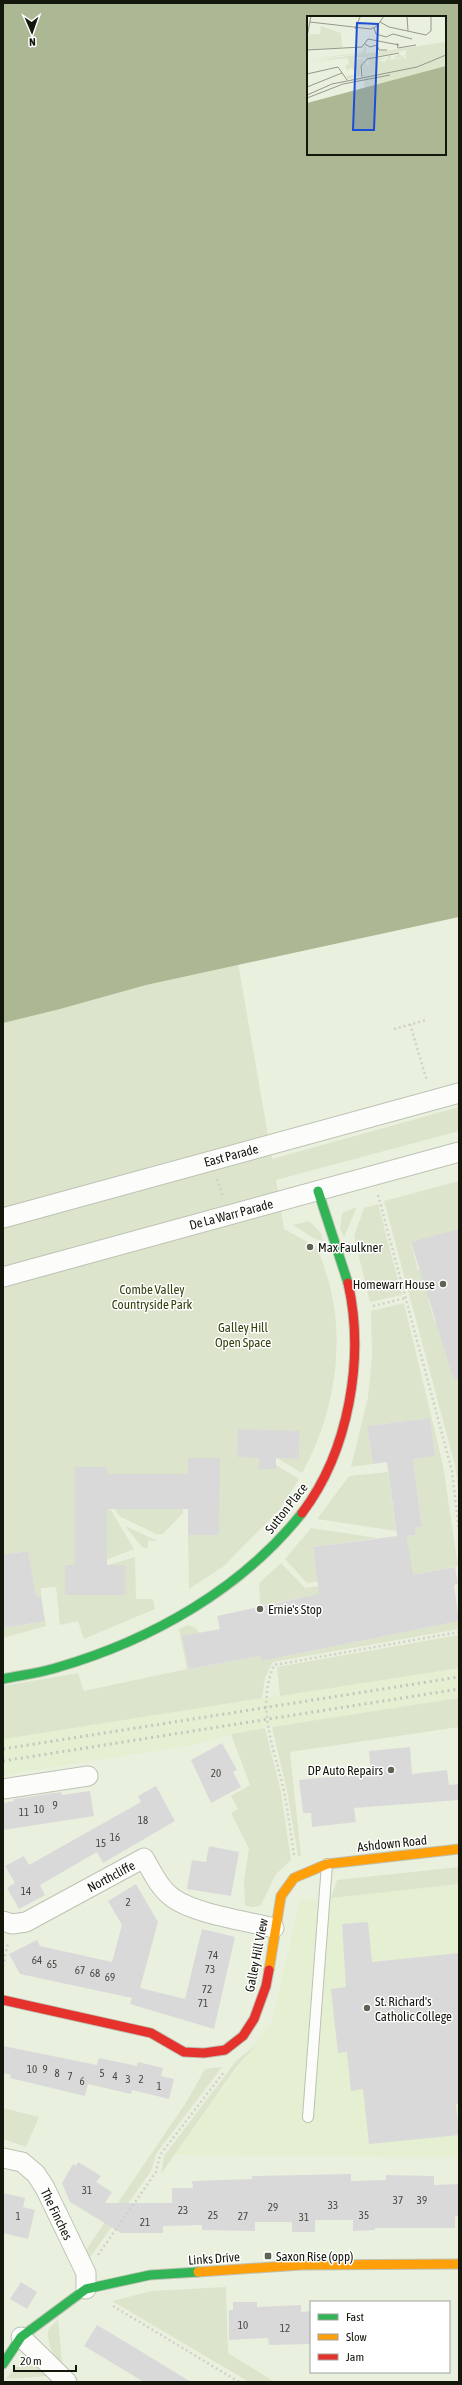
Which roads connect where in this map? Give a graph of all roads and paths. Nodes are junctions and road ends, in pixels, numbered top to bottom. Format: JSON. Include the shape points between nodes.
{"nodes":[{"id":1,"x":426,"y":1020,"type":"dead end"},
{"id":2,"x":410,"y":1024,"type":"junction"},
{"id":3,"x":394,"y":1029,"type":"dead end"},
{"id":4,"x":459,"y":1093,"type":"edge"},
{"id":5,"x":432,"y":1101,"type":"junction"},
{"id":6,"x":459,"y":1152,"type":"edge"},
{"id":7,"x":212,"y":1161,"type":"junction"},
{"id":8,"x":372,"y":1175,"type":"junction"},
{"id":9,"x":318,"y":1191,"type":"junction"},
{"id":10,"x":228,"y":1215,"type":"junction"},
{"id":11,"x":3,"y":1218,"type":"edge"},
{"id":12,"x":3,"y":1277,"type":"edge"},
{"id":13,"x":406,"y":1298,"type":"junction"},
{"id":14,"x":352,"y":1312,"type":"junction"},
{"id":15,"x":459,"y":1531,"type":"edge"},
{"id":16,"x":459,"y":1632,"type":"edge"},
{"id":17,"x":3,"y":1679,"type":"edge"},
{"id":18,"x":88,"y":1776,"type":"dead end"},
{"id":19,"x":3,"y":1789,"type":"edge"},
{"id":20,"x":459,"y":1849,"type":"edge"},
{"id":21,"x":327,"y":1864,"type":"junction"},
{"id":22,"x":294,"y":1878,"type":"junction"},
{"id":23,"x":3,"y":1922,"type":"edge"},
{"id":24,"x":274,"y":1928,"type":"junction"},
{"id":25,"x":3,"y":2000,"type":"edge"},
{"id":26,"x":226,"y":2068,"type":"dead end"},
{"id":27,"x":308,"y":2117,"type":"dead end"},
{"id":28,"x":3,"y":2158,"type":"edge"},
{"id":29,"x":459,"y":2264,"type":"edge"},
{"id":30,"x":86,"y":2281,"type":"junction"},
{"id":31,"x":21,"y":2337,"type":"junction"},
{"id":32,"x":3,"y":2364,"type":"edge"},
{"id":33,"x":66,"y":2382,"type":"edge"},
{"id":34,"x":239,"y":2382,"type":"edge"}],
"edges":[{"from":1,"to":2,"type":"path"},
{"from":2,"to":3,"type":"path"},
{"from":2,"to":5,"type":"path"},
{"from":4,"to":5,"type":"street","name":"East Parade"},
{"from":5,"to":7,"type":"street","name":"East Parade"},
{"from":6,"to":8,"type":"street","name":"De La Warr Parade"},
{"from":7,"to":10,"type":"path"},
{"from":7,"to":11,"type":"street","name":"East Parade"},
{"from":8,"to":9,"type":"street","name":"De La Warr Parade"},
{"from":8,"to":13,"type":"path"},
{"from":9,"to":10,"type":"street","name":"De La Warr Parade"},
{"from":9,"to":14,"type":"street","name":"Sutton Place","via":[[345,1275]]},
{"from":10,"to":12,"type":"street","name":"De La Warr Parade"},
{"from":13,"to":14,"type":"path"},
{"from":13,"to":15,"type":"path","via":[[452,1471]]},
{"from":14,"to":17,"type":"street","name":"Sutton Place","via":[[353,1342],[349,1398],[331,1463],[295,1523],[266,1554],[200,1603],[114,1648],[60,1667]]},
{"from":16,"to":22,"type":"path","via":[[274,1665],[265,1693],[270,1736],[284,1792],[294,1857],[294,1862],[285,1870]]},
{"from":18,"to":19,"type":"street"},
{"from":20,"to":21,"type":"street","name":"Ashdown Road"},
{"from":21,"to":22,"type":"street"},
{"from":21,"to":27,"type":"lane"},
{"from":22,"to":24,"type":"street","name":"Galley Hill View","via":[[281,1896]]},
{"from":23,"to":24,"type":"street","name":"Northcliffe","via":[[26,1922],[144,1858],[173,1899],[193,1908]]},
{"from":24,"to":25,"type":"street","name":"Galley Hill View","via":[[266,1986],[254,2019],[243,2036],[225,2050],[184,2052],[151,2033]]},
{"from":26,"to":30,"type":"path","via":[[160,2155],[156,2172]]},
{"from":28,"to":30,"type":"street","name":"The Finches","via":[[22,2162],[36,2174],[45,2188]]},
{"from":29,"to":30,"type":"street","name":"Links Drive","via":[[302,2265]]},
{"from":30,"to":31,"type":"street","name":"Links Drive"},
{"from":30,"to":34,"type":"path"},
{"from":31,"to":32,"type":"street","name":"Links Drive"},
{"from":31,"to":33,"type":"street"}]}
